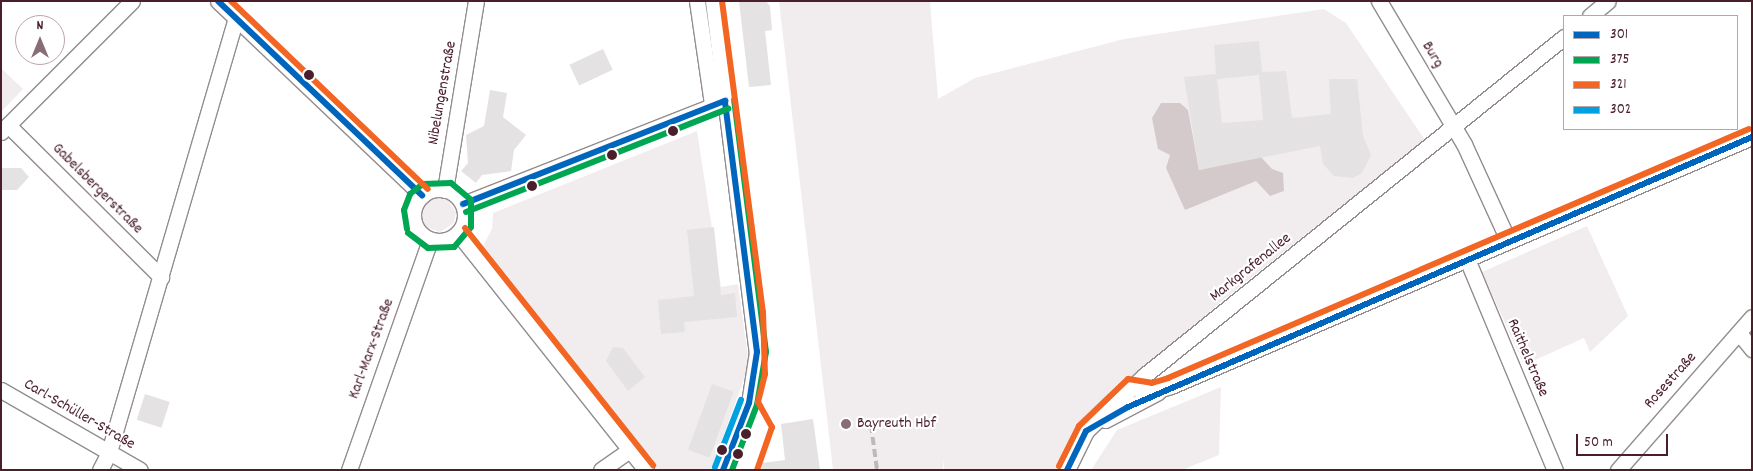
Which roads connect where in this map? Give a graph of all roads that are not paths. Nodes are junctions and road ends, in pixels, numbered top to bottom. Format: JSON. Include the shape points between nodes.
{"nodes":[{"id":1,"x":132,"y":1,"type":"edge"},
{"id":2,"x":218,"y":1,"type":"edge"},
{"id":3,"x":476,"y":1,"type":"edge"},
{"id":4,"x":698,"y":1,"type":"edge"},
{"id":5,"x":713,"y":1,"type":"edge"},
{"id":6,"x":1379,"y":1,"type":"edge"},
{"id":7,"x":1608,"y":1,"type":"edge"},
{"id":8,"x":1591,"y":15,"type":"edge"},
{"id":9,"x":236,"y":19,"type":"junction"},
{"id":10,"x":1563,"y":38,"type":"edge"},
{"id":11,"x":719,"y":103,"type":"junction"},
{"id":12,"x":1454,"y":128,"type":"junction"},
{"id":13,"x":5,"y":129,"type":"edge"},
{"id":14,"x":1752,"y":137,"type":"edge"},
{"id":15,"x":444,"y":190,"type":"junction"},
{"id":16,"x":422,"y":195,"type":"junction"},
{"id":17,"x":462,"y":204,"type":"junction"},
{"id":18,"x":458,"y":233,"type":"junction"},
{"id":19,"x":430,"y":240,"type":"junction"},
{"id":20,"x":1508,"y":240,"type":"junction"},
{"id":21,"x":1467,"y":259,"type":"junction"},
{"id":22,"x":161,"y":278,"type":"junction"},
{"id":23,"x":1752,"y":317,"type":"edge"},
{"id":24,"x":1739,"y":333,"type":"junction"},
{"id":25,"x":1752,"y":349,"type":"edge"},
{"id":26,"x":1171,"y":386,"type":"junction"},
{"id":27,"x":1132,"y":388,"type":"junction"},
{"id":28,"x":1,"y":390,"type":"edge"},
{"id":29,"x":1082,"y":437,"type":"junction"},
{"id":30,"x":630,"y":450,"type":"junction"},
{"id":31,"x":109,"y":452,"type":"junction"},
{"id":32,"x":100,"y":470,"type":"edge"},
{"id":33,"x":140,"y":470,"type":"edge"},
{"id":34,"x":349,"y":470,"type":"edge"},
{"id":35,"x":600,"y":470,"type":"edge"},
{"id":36,"x":646,"y":470,"type":"edge"},
{"id":37,"x":723,"y":470,"type":"edge"},
{"id":38,"x":1066,"y":470,"type":"edge"},
{"id":39,"x":1555,"y":470,"type":"edge"},
{"id":40,"x":1618,"y":470,"type":"edge"}],
"edges":[{"from":1,"to":13,"type":"street"},
{"from":2,"to":9,"type":"street"},
{"from":3,"to":15,"type":"street","name":"Nibelungenstraße"},
{"from":4,"to":11,"type":"street"},
{"from":5,"to":11,"type":"street"},
{"from":6,"to":12,"type":"street","name":"Burg"},
{"from":7,"to":8,"type":"street"},
{"from":9,"to":16,"type":"street"},
{"from":9,"to":22,"type":"street"},
{"from":10,"to":12,"type":"street","name":"Markgrafenallee"},
{"from":11,"to":17,"type":"street"},
{"from":11,"to":37,"type":"street","via":[[754,313],[756,374]]},
{"from":12,"to":20,"type":"street"},
{"from":12,"to":27,"type":"street","name":"Markgrafenallee"},
{"from":13,"to":22,"type":"street","name":"Gabelsbergerstraße"},
{"from":14,"to":20,"type":"street"},
{"from":15,"to":16,"type":"street"},
{"from":15,"to":17,"type":"street"},
{"from":16,"to":19,"type":"street","via":[[414,206],[413,220]]},
{"from":17,"to":18,"type":"street","via":[[465,218]]},
{"from":18,"to":19,"type":"street","via":[[444,241]]},
{"from":18,"to":30,"type":"street"},
{"from":19,"to":34,"type":"street","name":"Karl-Marx-Straße"},
{"from":20,"to":21,"type":"street"},
{"from":21,"to":26,"type":"street"},
{"from":21,"to":39,"type":"street","name":"Raithelstraße"},
{"from":22,"to":31,"type":"street"},
{"from":23,"to":24,"type":"street","name":"Rosestraße"},
{"from":24,"to":25,"type":"street"},
{"from":24,"to":40,"type":"street","name":"Rosestraße"},
{"from":26,"to":27,"type":"street","via":[[1152,392]]},
{"from":26,"to":29,"type":"street"},
{"from":27,"to":29,"type":"street","name":"Markgrafenallee"},
{"from":28,"to":31,"type":"street","name":"Carl-Schüller-Straße"},
{"from":29,"to":38,"type":"street"},
{"from":30,"to":35,"type":"street"},
{"from":30,"to":36,"type":"street"},
{"from":31,"to":32,"type":"street"},
{"from":31,"to":33,"type":"street","name":"Carl-Schüller-Straße"}]}
